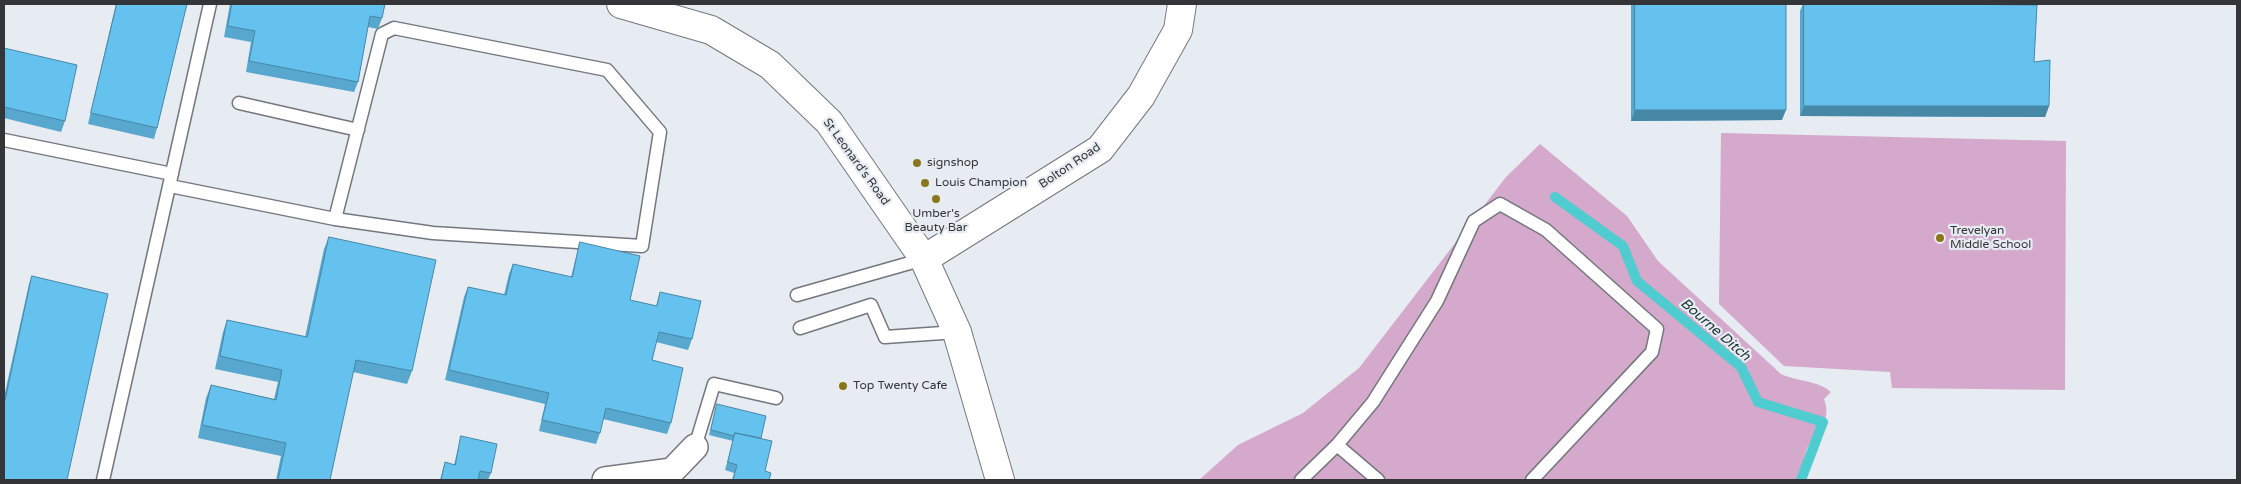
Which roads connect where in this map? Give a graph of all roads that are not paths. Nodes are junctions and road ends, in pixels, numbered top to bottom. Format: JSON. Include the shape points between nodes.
{"nodes":[{"id":1,"x":210,"y":4,"type":"edge"},
{"id":2,"x":621,"y":4,"type":"edge"},
{"id":3,"x":1182,"y":4,"type":"edge"},
{"id":4,"x":239,"y":103,"type":"dead end"},
{"id":5,"x":358,"y":130,"type":"junction"},
{"id":6,"x":4,"y":140,"type":"edge"},
{"id":7,"x":171,"y":180,"type":"junction"},
{"id":8,"x":335,"y":219,"type":"junction"},
{"id":9,"x":924,"y":258,"type":"junction"},
{"id":10,"x":797,"y":295,"type":"dead end"},
{"id":11,"x":800,"y":328,"type":"dead end"},
{"id":12,"x":957,"y":332,"type":"junction"},
{"id":13,"x":776,"y":398,"type":"dead end"},
{"id":14,"x":1337,"y":445,"type":"junction"},
{"id":15,"x":695,"y":447,"type":"joint"},
{"id":16,"x":103,"y":480,"type":"edge"},
{"id":17,"x":605,"y":480,"type":"edge"},
{"id":18,"x":1000,"y":480,"type":"edge"},
{"id":19,"x":1301,"y":480,"type":"edge"},
{"id":20,"x":1378,"y":480,"type":"edge"},
{"id":21,"x":1532,"y":480,"type":"edge"}],
"edges":[{"from":1,"to":7,"type":"lane"},
{"from":2,"to":9,"type":"main road","name":"St Leonard's Road","via":[[712,30],[770,65],[829,122]]},
{"from":3,"to":9,"type":"main road","name":"Bolton Road","via":[[1178,30],[1141,96],[1100,149]]},
{"from":4,"to":5,"type":"lane"},
{"from":5,"to":8,"type":"lane"},
{"from":5,"to":8,"type":"lane","via":[[382,34],[394,28],[607,70],[660,132],[642,246],[433,233]]},
{"from":6,"to":7,"type":"lane"},
{"from":7,"to":8,"type":"lane"},
{"from":7,"to":16,"type":"lane"},
{"from":9,"to":10,"type":"lane"},
{"from":9,"to":12,"type":"main road","name":"St Leonard's Road"},
{"from":11,"to":12,"type":"lane","via":[[871,305],[885,337]]},
{"from":12,"to":18,"type":"main road","name":"St Leonard's Road"},
{"from":13,"to":15,"type":"lane","via":[[714,384]]},
{"from":14,"to":19,"type":"lane"},
{"from":14,"to":20,"type":"lane"},
{"from":14,"to":21,"type":"lane","via":[[1373,402],[1437,300],[1474,221],[1500,204],[1546,230],[1657,329],[1652,352]]},
{"from":15,"to":17,"type":"street","via":[[672,471]]}]}
